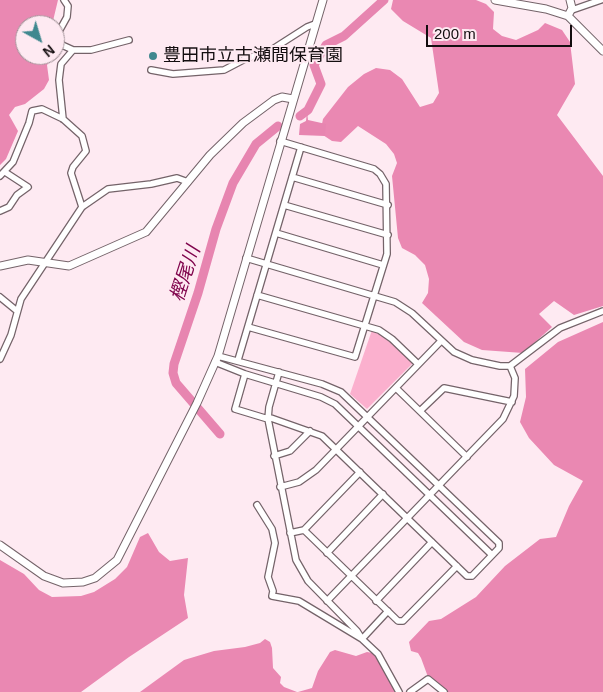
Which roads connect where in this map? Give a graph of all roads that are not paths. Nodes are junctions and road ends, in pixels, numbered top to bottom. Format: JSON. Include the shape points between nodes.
{"nodes":[{"id":1,"x":64,"y":0,"type":"edge"},
{"id":2,"x":323,"y":0,"type":"edge"},
{"id":3,"x":495,"y":0,"type":"edge"},
{"id":4,"x":570,"y":0,"type":"edge"},
{"id":5,"x":601,"y":0,"type":"edge"},
{"id":6,"x":519,"y":2,"type":"edge"},
{"id":7,"x":603,"y":4,"type":"edge"},
{"id":8,"x":570,"y":13,"type":"junction"},
{"id":9,"x":315,"y":24,"type":"junction"},
{"id":10,"x":129,"y":40,"type":"dead end"},
{"id":11,"x":73,"y":50,"type":"junction"},
{"id":12,"x":603,"y":51,"type":"edge"},
{"id":13,"x":151,"y":70,"type":"dead end"},
{"id":14,"x":293,"y":99,"type":"junction"},
{"id":15,"x":63,"y":119,"type":"junction"},
{"id":16,"x":280,"y":141,"type":"junction"},
{"id":17,"x":301,"y":147,"type":"junction"},
{"id":18,"x":6,"y":172,"type":"junction"},
{"id":19,"x":0,"y":176,"type":"edge"},
{"id":20,"x":292,"y":177,"type":"junction"},
{"id":21,"x":188,"y":182,"type":"junction"},
{"id":22,"x":284,"y":205,"type":"junction"},
{"id":23,"x":388,"y":205,"type":"junction"},
{"id":24,"x":82,"y":207,"type":"junction"},
{"id":25,"x":0,"y":211,"type":"edge"},
{"id":26,"x":276,"y":233,"type":"junction"},
{"id":27,"x":388,"y":235,"type":"junction"},
{"id":28,"x":246,"y":258,"type":"junction"},
{"id":29,"x":45,"y":262,"type":"junction"},
{"id":30,"x":267,"y":263,"type":"junction"},
{"id":31,"x":0,"y":266,"type":"edge"},
{"id":32,"x":383,"y":266,"type":"junction"},
{"id":33,"x":257,"y":294,"type":"junction"},
{"id":34,"x":375,"y":295,"type":"junction"},
{"id":35,"x":0,"y":296,"type":"edge"},
{"id":36,"x":17,"y":310,"type":"junction"},
{"id":37,"x":603,"y":311,"type":"edge"},
{"id":38,"x":366,"y":326,"type":"junction"},
{"id":39,"x":248,"y":327,"type":"junction"},
{"id":40,"x":441,"y":341,"type":"junction"},
{"id":41,"x":0,"y":359,"type":"edge"},
{"id":42,"x":216,"y":359,"type":"junction"},
{"id":43,"x":238,"y":360,"type":"junction"},
{"id":44,"x":418,"y":364,"type":"junction"},
{"id":45,"x":510,"y":366,"type":"junction"},
{"id":46,"x":279,"y":372,"type":"junction"},
{"id":47,"x":244,"y":374,"type":"junction"},
{"id":48,"x":275,"y":384,"type":"junction"},
{"id":49,"x":396,"y":388,"type":"junction"},
{"id":50,"x":512,"y":402,"type":"junction"},
{"id":51,"x":420,"y":412,"type":"junction"},
{"id":52,"x":368,"y":416,"type":"junction"},
{"id":53,"x":268,"y":419,"type":"junction"},
{"id":54,"x":359,"y":425,"type":"junction"},
{"id":55,"x":310,"y":430,"type":"junction"},
{"id":56,"x":336,"y":449,"type":"junction"},
{"id":57,"x":274,"y":456,"type":"junction"},
{"id":58,"x":467,"y":457,"type":"junction"},
{"id":59,"x":360,"y":472,"type":"junction"},
{"id":60,"x":439,"y":486,"type":"junction"},
{"id":61,"x":280,"y":487,"type":"junction"},
{"id":62,"x":383,"y":494,"type":"junction"},
{"id":63,"x":430,"y":495,"type":"junction"},
{"id":64,"x":256,"y":505,"type":"dead end"},
{"id":65,"x":408,"y":518,"type":"junction"},
{"id":66,"x":304,"y":530,"type":"junction"},
{"id":67,"x":290,"y":534,"type":"junction"},
{"id":68,"x":432,"y":542,"type":"junction"},
{"id":69,"x":0,"y":545,"type":"edge"},
{"id":70,"x":327,"y":553,"type":"junction"},
{"id":71,"x":492,"y":555,"type":"junction"},
{"id":72,"x":457,"y":566,"type":"junction"},
{"id":73,"x":351,"y":576,"type":"junction"},
{"id":74,"x":327,"y":601,"type":"junction"},
{"id":75,"x":376,"y":601,"type":"junction"},
{"id":76,"x":388,"y":611,"type":"junction"},
{"id":77,"x":362,"y":639,"type":"junction"},
{"id":78,"x":399,"y":692,"type":"edge"},
{"id":79,"x":410,"y":692,"type":"edge"},
{"id":80,"x":444,"y":692,"type":"edge"}],
"edges":[{"from":1,"to":11,"type":"street","via":[[68,6],[67,17],[57,38],[62,45]]},
{"from":2,"to":9,"type":"street"},
{"from":3,"to":6,"type":"street"},
{"from":4,"to":8,"type":"street"},
{"from":5,"to":7,"type":"street"},
{"from":5,"to":8,"type":"street"},
{"from":6,"to":8,"type":"street"},
{"from":8,"to":12,"type":"street"},
{"from":9,"to":13,"type":"street","via":[[268,52],[224,70],[173,74]]},
{"from":9,"to":14,"type":"street"},
{"from":10,"to":11,"type":"street","via":[[101,49]]},
{"from":11,"to":15,"type":"street","via":[[62,64]]},
{"from":14,"to":16,"type":"street"},
{"from":14,"to":21,"type":"street","via":[[278,98],[255,112],[216,148]]},
{"from":15,"to":18,"type":"street","via":[[42,109],[34,109]]},
{"from":15,"to":24,"type":"street","via":[[80,133],[86,150],[71,173]]},
{"from":16,"to":17,"type":"street"},
{"from":16,"to":28,"type":"street"},
{"from":17,"to":20,"type":"street"},
{"from":17,"to":23,"type":"street","via":[[378,172],[386,184]]},
{"from":18,"to":19,"type":"street"},
{"from":18,"to":25,"type":"street","via":[[28,187],[9,207]]},
{"from":20,"to":22,"type":"street"},
{"from":20,"to":23,"type":"street"},
{"from":21,"to":24,"type":"street","via":[[177,178],[147,185],[108,188]]},
{"from":21,"to":29,"type":"street","via":[[146,232],[69,266]]},
{"from":22,"to":26,"type":"street"},
{"from":22,"to":27,"type":"street"},
{"from":23,"to":27,"type":"street"},
{"from":24,"to":29,"type":"street"},
{"from":26,"to":30,"type":"street"},
{"from":26,"to":32,"type":"street"},
{"from":27,"to":32,"type":"street"},
{"from":28,"to":30,"type":"street"},
{"from":28,"to":42,"type":"street"},
{"from":29,"to":31,"type":"street","via":[[20,261]]},
{"from":29,"to":36,"type":"street"},
{"from":30,"to":33,"type":"street"},
{"from":30,"to":34,"type":"street"},
{"from":32,"to":34,"type":"street"},
{"from":33,"to":38,"type":"street"},
{"from":33,"to":39,"type":"street"},
{"from":34,"to":38,"type":"street"},
{"from":34,"to":40,"type":"street","via":[[402,306]]},
{"from":35,"to":36,"type":"street"},
{"from":36,"to":41,"type":"street","via":[[11,335]]},
{"from":37,"to":45,"type":"street","via":[[560,328]]},
{"from":38,"to":39,"type":"street","via":[[354,357]]},
{"from":38,"to":44,"type":"street","via":[[387,334]]},
{"from":39,"to":43,"type":"street"},
{"from":40,"to":44,"type":"street"},
{"from":40,"to":45,"type":"street","via":[[457,354],[472,360]]},
{"from":42,"to":43,"type":"street"},
{"from":42,"to":47,"type":"street"},
{"from":42,"to":69,"type":"street","via":[[117,560],[95,578],[63,583],[52,580]]},
{"from":43,"to":46,"type":"street"},
{"from":44,"to":49,"type":"street"},
{"from":45,"to":50,"type":"street","via":[[515,383]]},
{"from":46,"to":48,"type":"street"},
{"from":46,"to":52,"type":"street","via":[[336,389]]},
{"from":47,"to":48,"type":"street"},
{"from":47,"to":53,"type":"street","via":[[235,409]]},
{"from":48,"to":53,"type":"street"},
{"from":48,"to":54,"type":"street","via":[[329,400]]},
{"from":49,"to":51,"type":"street"},
{"from":49,"to":52,"type":"street"},
{"from":50,"to":51,"type":"street","via":[[444,388]]},
{"from":50,"to":58,"type":"street","via":[[503,419]]},
{"from":51,"to":58,"type":"street"},
{"from":52,"to":54,"type":"street"},
{"from":52,"to":60,"type":"street"},
{"from":53,"to":55,"type":"street"},
{"from":53,"to":57,"type":"street"},
{"from":54,"to":56,"type":"street"},
{"from":54,"to":63,"type":"street"},
{"from":55,"to":56,"type":"street"},
{"from":55,"to":57,"type":"street","via":[[290,451]]},
{"from":56,"to":59,"type":"street"},
{"from":56,"to":61,"type":"street","via":[[304,480]]},
{"from":57,"to":61,"type":"street"},
{"from":58,"to":60,"type":"street"},
{"from":59,"to":62,"type":"street"},
{"from":59,"to":66,"type":"street"},
{"from":60,"to":63,"type":"street"},
{"from":60,"to":71,"type":"street","via":[[499,543],[499,548]]},
{"from":61,"to":67,"type":"street"},
{"from":62,"to":65,"type":"street"},
{"from":62,"to":70,"type":"street"},
{"from":63,"to":65,"type":"street"},
{"from":63,"to":71,"type":"street"},
{"from":64,"to":77,"type":"street","via":[[272,529],[275,543],[268,577],[272,596],[299,601]]},
{"from":65,"to":68,"type":"street"},
{"from":65,"to":73,"type":"street"},
{"from":66,"to":67,"type":"street"},
{"from":66,"to":70,"type":"street"},
{"from":67,"to":74,"type":"street","via":[[300,571]]},
{"from":68,"to":72,"type":"street"},
{"from":68,"to":75,"type":"street"},
{"from":70,"to":73,"type":"street"},
{"from":71,"to":72,"type":"street","via":[[470,577]]},
{"from":72,"to":76,"type":"street","via":[[403,621],[398,621]]},
{"from":73,"to":74,"type":"street"},
{"from":73,"to":75,"type":"street"},
{"from":74,"to":77,"type":"street"},
{"from":75,"to":76,"type":"street"},
{"from":76,"to":77,"type":"street"},
{"from":77,"to":78,"type":"street","via":[[378,654]]},
{"from":79,"to":80,"type":"street","via":[[428,679]]}]}
